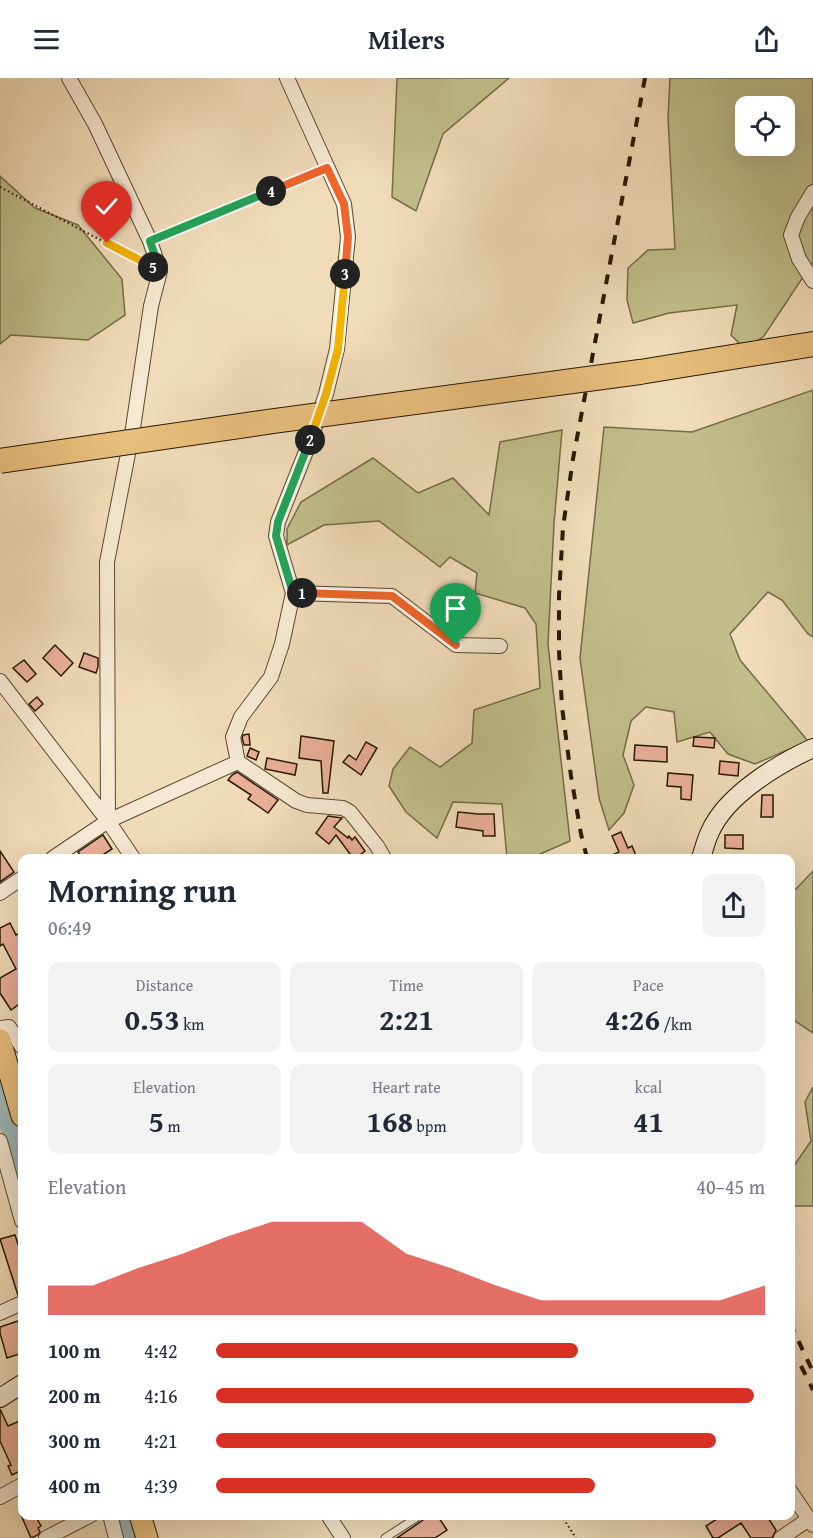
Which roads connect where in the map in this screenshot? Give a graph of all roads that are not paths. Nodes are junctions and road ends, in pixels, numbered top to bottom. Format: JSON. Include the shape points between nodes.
{"nodes":[{"id":1,"x":69,"y":78,"type":"edge"},
{"id":2,"x":287,"y":78,"type":"edge"},
{"id":3,"x":813,"y":192,"type":"edge"},
{"id":4,"x":813,"y":281,"type":"edge"},
{"id":5,"x":813,"y":344,"type":"edge"},
{"id":6,"x":0,"y":461,"type":"edge"},
{"id":7,"x":293,"y":593,"type":"junction"},
{"id":8,"x":500,"y":646,"type":"dead end"},
{"id":9,"x":0,"y":681,"type":"edge"},
{"id":10,"x":813,"y":748,"type":"edge"},
{"id":11,"x":238,"y":762,"type":"junction"},
{"id":12,"x":108,"y":821,"type":"junction"},
{"id":13,"x":59,"y":854,"type":"edge"},
{"id":14,"x":130,"y":854,"type":"edge"},
{"id":15,"x":382,"y":854,"type":"edge"},
{"id":16,"x":702,"y":854,"type":"edge"},
{"id":17,"x":18,"y":881,"type":"edge"},
{"id":18,"x":0,"y":893,"type":"edge"},
{"id":19,"x":0,"y":1028,"type":"edge"},
{"id":20,"x":0,"y":1040,"type":"edge"},
{"id":21,"x":18,"y":1041,"type":"edge"},
{"id":22,"x":17,"y":1076,"type":"edge"},
{"id":23,"x":0,"y":1141,"type":"edge"},
{"id":24,"x":18,"y":1206,"type":"edge"},
{"id":25,"x":18,"y":1305,"type":"edge"},
{"id":26,"x":0,"y":1313,"type":"edge"},
{"id":27,"x":18,"y":1387,"type":"edge"},
{"id":28,"x":0,"y":1398,"type":"edge"},
{"id":29,"x":18,"y":1487,"type":"edge"},
{"id":30,"x":0,"y":1497,"type":"edge"},
{"id":31,"x":795,"y":1498,"type":"edge"},
{"id":32,"x":81,"y":1520,"type":"edge"},
{"id":33,"x":111,"y":1520,"type":"edge"},
{"id":34,"x":142,"y":1520,"type":"edge"},
{"id":35,"x":331,"y":1520,"type":"edge"},
{"id":36,"x":413,"y":1520,"type":"edge"},
{"id":37,"x":811,"y":1522,"type":"edge"},
{"id":38,"x":46,"y":1538,"type":"edge"},
{"id":39,"x":116,"y":1538,"type":"edge"},
{"id":40,"x":147,"y":1538,"type":"edge"},
{"id":41,"x":343,"y":1538,"type":"edge"},
{"id":42,"x":384,"y":1538,"type":"edge"},
{"id":43,"x":781,"y":1538,"type":"edge"}],
"edges":[{"from":1,"to":12,"type":"street","via":[[95,124],[160,271],[108,562]]},
{"from":2,"to":7,"type":"street","via":[[344,204],[348,237],[338,349],[309,444],[278,522],[276,536]]},
{"from":3,"to":4,"type":"street","via":[[791,236]]},
{"from":5,"to":6,"type":"highway","bridge":true,"via":[[640,372]]},
{"from":7,"to":8,"type":"street","via":[[392,596],[456,645]]},
{"from":7,"to":11,"type":"street","via":[[271,677],[241,717],[233,737]]},
{"from":9,"to":12,"type":"street"},
{"from":10,"to":16,"type":"street","via":[[789,759],[725,808]]},
{"from":11,"to":12,"type":"street"},
{"from":11,"to":15,"type":"street","via":[[296,801],[350,812]]},
{"from":12,"to":13,"type":"street"},
{"from":12,"to":14,"type":"street"},
{"from":17,"to":18,"type":"street"},
{"from":19,"to":21,"type":"street","via":[[9,1027]]},
{"from":20,"to":22,"type":"main road"},
{"from":23,"to":24,"type":"street"},
{"from":25,"to":26,"type":"street"},
{"from":27,"to":28,"type":"street"},
{"from":29,"to":30,"type":"street"},
{"from":31,"to":37,"type":"street"},
{"from":32,"to":38,"type":"street"},
{"from":33,"to":39,"type":"street"},
{"from":34,"to":40,"type":"main road"},
{"from":35,"to":41,"type":"street"},
{"from":36,"to":42,"type":"lane"},
{"from":37,"to":43,"type":"street"}]}
